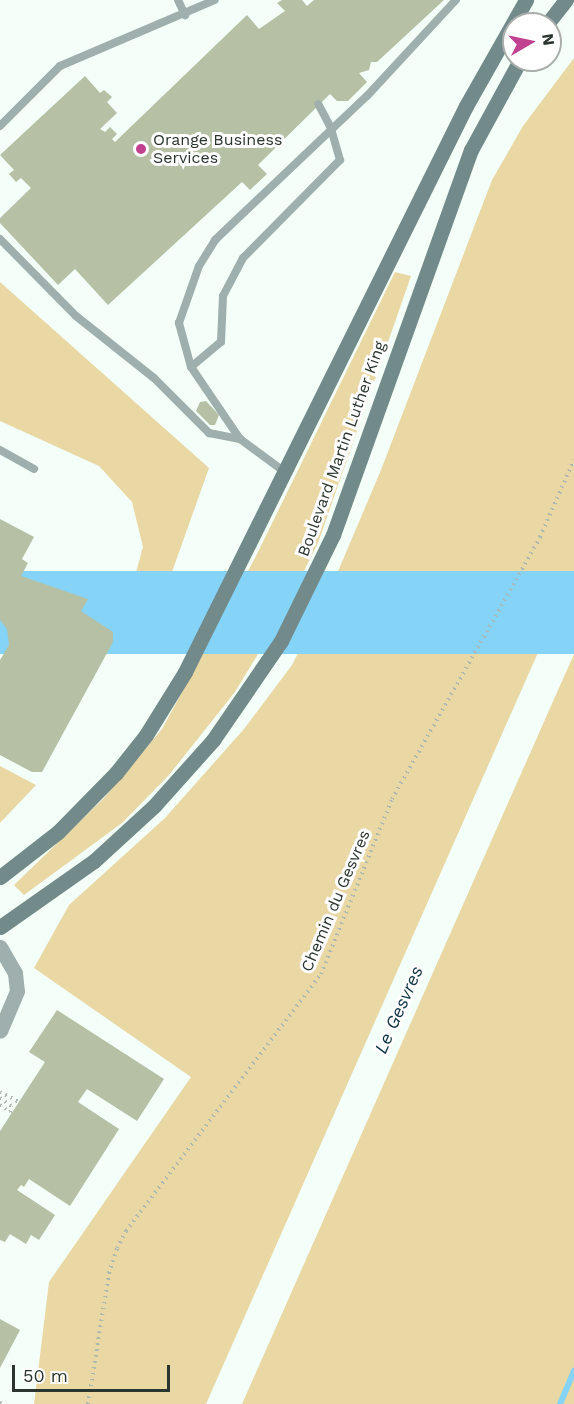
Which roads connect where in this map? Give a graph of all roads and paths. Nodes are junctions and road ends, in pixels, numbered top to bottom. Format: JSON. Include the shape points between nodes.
{"nodes":[{"id":1,"x":178,"y":0,"type":"edge"},
{"id":2,"x":215,"y":0,"type":"edge"},
{"id":3,"x":456,"y":0,"type":"edge"},
{"id":4,"x":526,"y":0,"type":"edge"},
{"id":5,"x":566,"y":0,"type":"edge"},
{"id":6,"x":556,"y":12,"type":"edge"},
{"id":7,"x":185,"y":15,"type":"junction"},
{"id":8,"x":513,"y":72,"type":"edge"},
{"id":9,"x":318,"y":104,"type":"dead end"},
{"id":10,"x":0,"y":126,"type":"edge"},
{"id":11,"x":332,"y":128,"type":"junction"},
{"id":12,"x":0,"y":239,"type":"edge"},
{"id":13,"x":191,"y":367,"type":"junction"},
{"id":14,"x":240,"y":439,"type":"junction"},
{"id":15,"x":0,"y":450,"type":"edge"},
{"id":16,"x":574,"y":460,"type":"edge"},
{"id":17,"x":34,"y":469,"type":"dead end"},
{"id":18,"x":285,"y":472,"type":"junction"},
{"id":19,"x":0,"y":878,"type":"edge"},
{"id":20,"x":0,"y":927,"type":"edge"},
{"id":21,"x":0,"y":947,"type":"edge"},
{"id":22,"x":0,"y":1031,"type":"edge"},
{"id":23,"x":0,"y":1092,"type":"edge"},
{"id":24,"x":0,"y":1098,"type":"edge"},
{"id":25,"x":19,"y":1102,"type":"dead end"},
{"id":26,"x":0,"y":1105,"type":"edge"},
{"id":27,"x":88,"y":1404,"type":"edge"}],
"edges":[{"from":1,"to":7,"type":"lane"},
{"from":2,"to":7,"type":"lane"},
{"from":3,"to":11,"type":"lane"},
{"from":4,"to":18,"type":"main road","name":"Boulevard Martin Luther King","via":[[466,105]]},
{"from":5,"to":6,"type":"main road"},
{"from":7,"to":10,"type":"lane","via":[[60,66]]},
{"from":8,"to":20,"type":"main road","name":"Boulevard Martin Luther King","via":[[471,150],[333,535],[281,641],[213,740],[154,806],[94,861]]},
{"from":9,"to":11,"type":"lane"},
{"from":11,"to":13,"type":"lane","via":[[215,240],[199,266],[179,323]]},
{"from":11,"to":13,"type":"lane","via":[[340,160],[243,258],[223,296],[221,342]]},
{"from":12,"to":14,"type":"lane","via":[[76,316],[154,378],[209,433]]},
{"from":13,"to":14,"type":"lane"},
{"from":14,"to":18,"type":"lane"},
{"from":15,"to":17,"type":"lane"},
{"from":16,"to":27,"type":"path","name":"Chemin du Gesvres","via":[[540,537],[392,799],[321,974],[126,1231],[109,1273]]},
{"from":18,"to":19,"type":"main road","name":"Boulevard Martin Luther King","via":[[190,662],[146,735],[116,773],[58,832]]},
{"from":21,"to":22,"type":"street","via":[[17,982],[14,1000]]},
{"from":23,"to":25,"type":"path"},
{"from":24,"to":26,"type":"path","via":[[13,1107],[10,1112]]}]}
